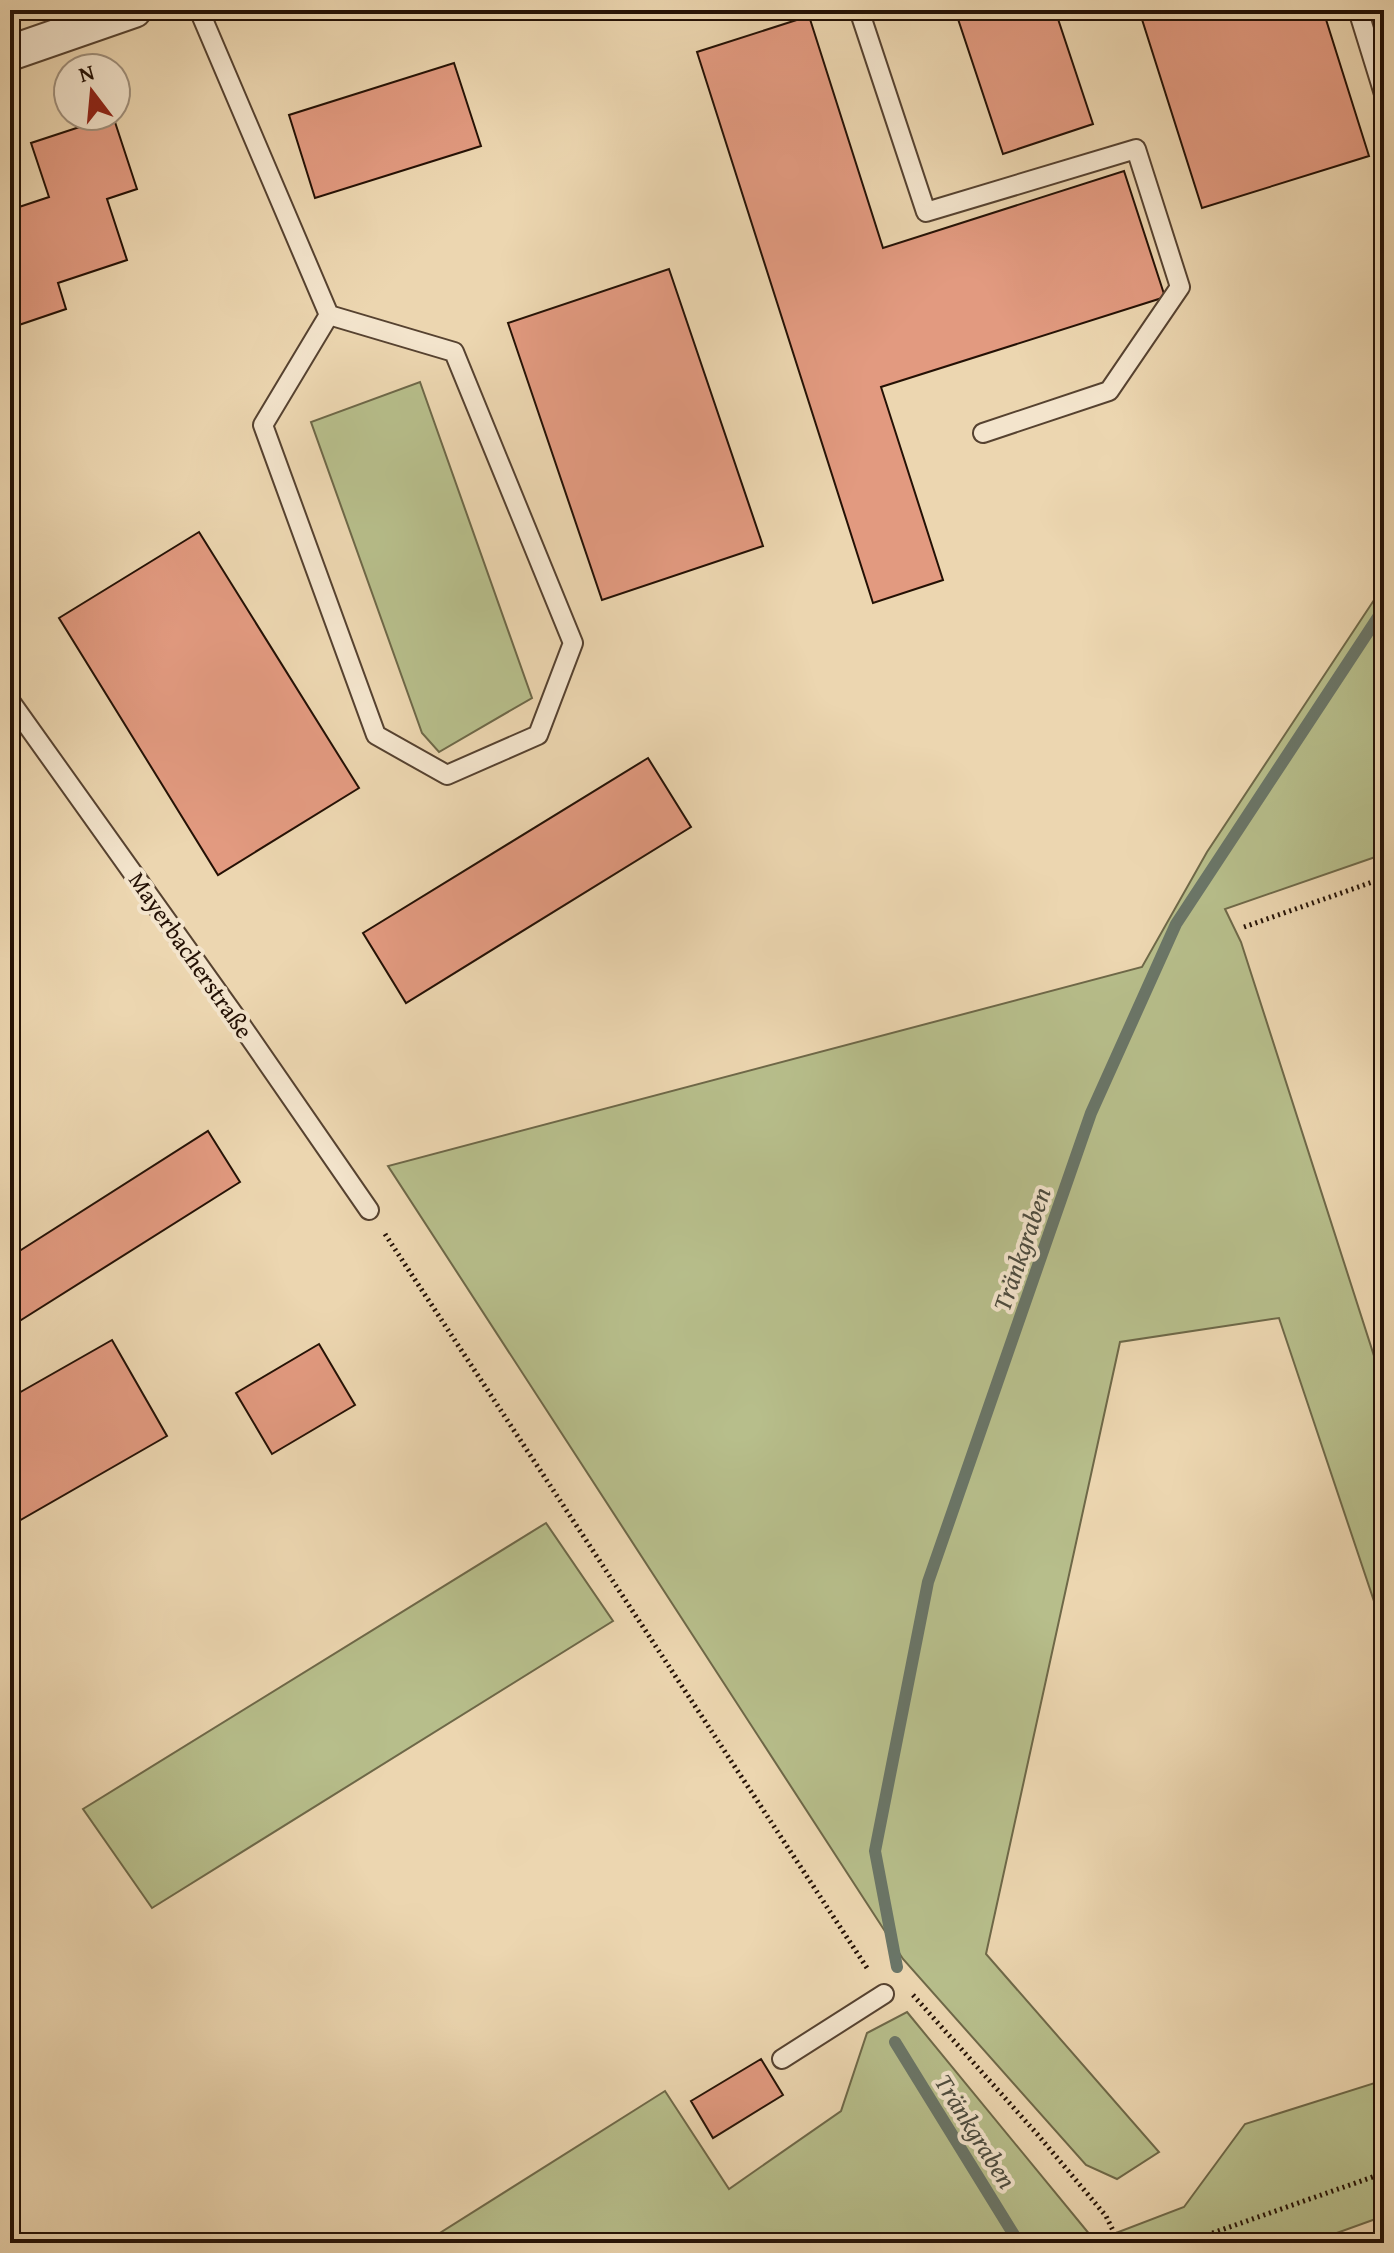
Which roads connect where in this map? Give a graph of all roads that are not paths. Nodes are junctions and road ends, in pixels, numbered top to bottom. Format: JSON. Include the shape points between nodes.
{"nodes":[{"id":1,"x":134,"y":10,"type":"edge"},
{"id":2,"x":199,"y":10,"type":"edge"},
{"id":3,"x":859,"y":10,"type":"edge"},
{"id":4,"x":1358,"y":10,"type":"edge"},
{"id":5,"x":10,"y":53,"type":"edge"},
{"id":6,"x":1384,"y":94,"type":"edge"},
{"id":7,"x":329,"y":315,"type":"junction"},
{"id":8,"x":983,"y":433,"type":"dead end"},
{"id":9,"x":10,"y":701,"type":"edge"},
{"id":10,"x":369,"y":1210,"type":"road end"},
{"id":11,"x":884,"y":1994,"type":"road end"},
{"id":12,"x":782,"y":2059,"type":"dead end"}],
"edges":[{"from":1,"to":5,"type":"street"},
{"from":2,"to":7,"type":"lane"},
{"from":3,"to":8,"type":"lane","via":[[926,212],[1136,149],[1180,287],[1109,391]]},
{"from":4,"to":6,"type":"lane"},
{"from":7,"to":7,"type":"lane","via":[[263,425],[376,735],[447,775],[538,735],[573,643],[454,352]]},
{"from":9,"to":10,"type":"lane","name":"Mayerbacherstraße"},
{"from":11,"to":12,"type":"lane"}]}
